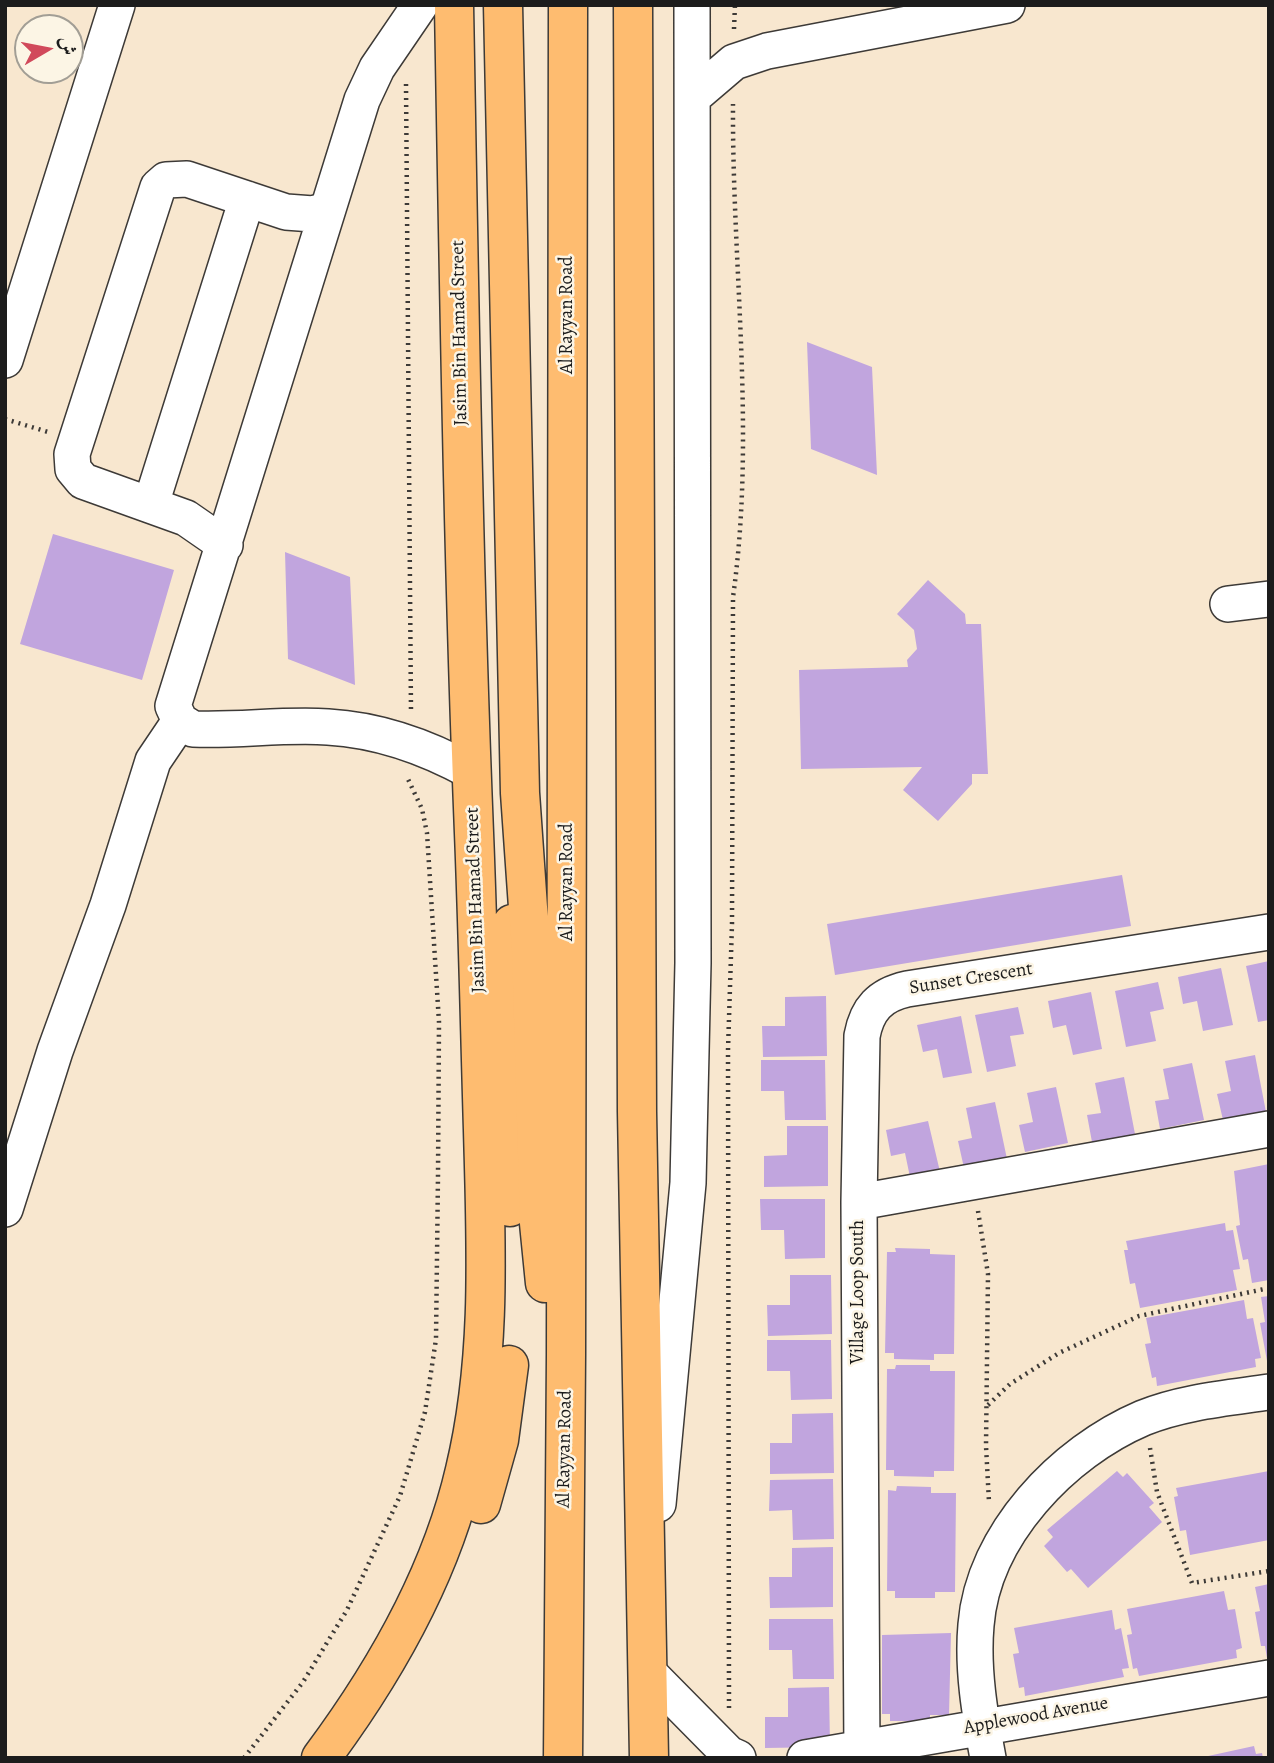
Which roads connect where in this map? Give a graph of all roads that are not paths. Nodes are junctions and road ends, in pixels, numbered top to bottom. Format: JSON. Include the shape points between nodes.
{"nodes":[{"id":1,"x":117,"y":5,"type":"edge"},
{"id":2,"x":420,"y":5,"type":"edge"},
{"id":3,"x":454,"y":5,"type":"edge"},
{"id":4,"x":503,"y":5,"type":"edge"},
{"id":5,"x":568,"y":5,"type":"edge"},
{"id":6,"x":633,"y":5,"type":"edge"},
{"id":7,"x":692,"y":5,"type":"edge"},
{"id":8,"x":1007,"y":5,"type":"edge"},
{"id":9,"x":693,"y":97,"type":"junction"},
{"id":10,"x":247,"y":199,"type":"junction"},
{"id":11,"x":326,"y":210,"type":"junction"},
{"id":12,"x":5,"y":360,"type":"edge"},
{"id":13,"x":151,"y":505,"type":"junction"},
{"id":14,"x":225,"y":545,"type":"junction"},
{"id":15,"x":1269,"y":599,"type":"edge"},
{"id":16,"x":1228,"y":604,"type":"dead end"},
{"id":17,"x":180,"y":721,"type":"junction"},
{"id":18,"x":471,"y":772,"type":"junction"},
{"id":19,"x":520,"y":793,"type":"junction"},
{"id":20,"x":1269,"y":932,"type":"edge"},
{"id":21,"x":1269,"y":1129,"type":"edge"},
{"id":22,"x":859,"y":1202,"type":"junction"},
{"id":23,"x":5,"y":1209,"type":"edge"},
{"id":24,"x":566,"y":1355,"type":"junction"},
{"id":25,"x":1269,"y":1392,"type":"edge"},
{"id":26,"x":648,"y":1619,"type":"junction"},
{"id":27,"x":649,"y":1674,"type":"junction"},
{"id":28,"x":1269,"y":1678,"type":"edge"},
{"id":29,"x":985,"y":1741,"type":"edge"},
{"id":30,"x":862,"y":1753,"type":"edge"},
{"id":31,"x":734,"y":1756,"type":"edge"},
{"id":32,"x":322,"y":1757,"type":"edge"},
{"id":33,"x":563,"y":1758,"type":"edge"},
{"id":34,"x":649,"y":1758,"type":"edge"},
{"id":35,"x":805,"y":1758,"type":"edge"}],
"edges":[{"from":1,"to":12,"type":"street"},
{"from":2,"to":11,"type":"street","via":[[369,83]]},
{"from":3,"to":18,"type":"main road","name":"Jasim Bin Hamad Street"},
{"from":4,"to":19,"type":"main road"},
{"from":5,"to":24,"type":"main road","name":"Al Rayyan Road"},
{"from":6,"to":26,"type":"main road","via":[[637,1098]]},
{"from":7,"to":9,"type":"street"},
{"from":8,"to":9,"type":"street","via":[[813,41],[734,62]]},
{"from":9,"to":26,"type":"street","via":[[693,962],[688,1183]]},
{"from":10,"to":11,"type":"street","via":[[299,215]]},
{"from":10,"to":13,"type":"street"},
{"from":10,"to":13,"type":"street","via":[[187,179],[166,180],[158,187],[76,440],[72,462],[83,481]]},
{"from":11,"to":14,"type":"street"},
{"from":13,"to":14,"type":"street","via":[[201,525]]},
{"from":14,"to":17,"type":"street","via":[[174,698]]},
{"from":15,"to":16,"type":"street"},
{"from":17,"to":18,"type":"street","via":[[193,729],[328,727],[370,732],[411,744]]},
{"from":17,"to":23,"type":"street","via":[[153,761]]},
{"from":18,"to":32,"type":"main road","name":"Jasim Bin Hamad Street","via":[[485,1201],[485,1340],[478,1400],[465,1471],[429,1576],[396,1643]]},
{"from":19,"to":24,"type":"main road","via":[[531,950],[538,1223],[545,1290]]},
{"from":19,"to":32,"type":"main road","via":[[512,893],[510,1349],[499,1440],[469,1541],[438,1608],[360,1732]]},
{"from":20,"to":22,"type":"street","name":"Sunset Crescent","via":[[884,996],[868,1013],[862,1036]]},
{"from":21,"to":22,"type":"street","name":"Village Loop South"},
{"from":22,"to":30,"type":"street","name":"Village Loop South"},
{"from":24,"to":33,"type":"main road","name":"Al Rayyan Road"},
{"from":25,"to":29,"type":"street","via":[[1144,1417],[1060,1473],[1016,1523],[989,1570],[976,1623]]},
{"from":26,"to":27,"type":"main road"},
{"from":27,"to":31,"type":"street"},
{"from":27,"to":34,"type":"main road"},
{"from":28,"to":29,"type":"street","name":"Applewood Avenue"},
{"from":29,"to":30,"type":"street","name":"Applewood Avenue"},
{"from":30,"to":35,"type":"street","name":"Applewood Avenue"}]}
